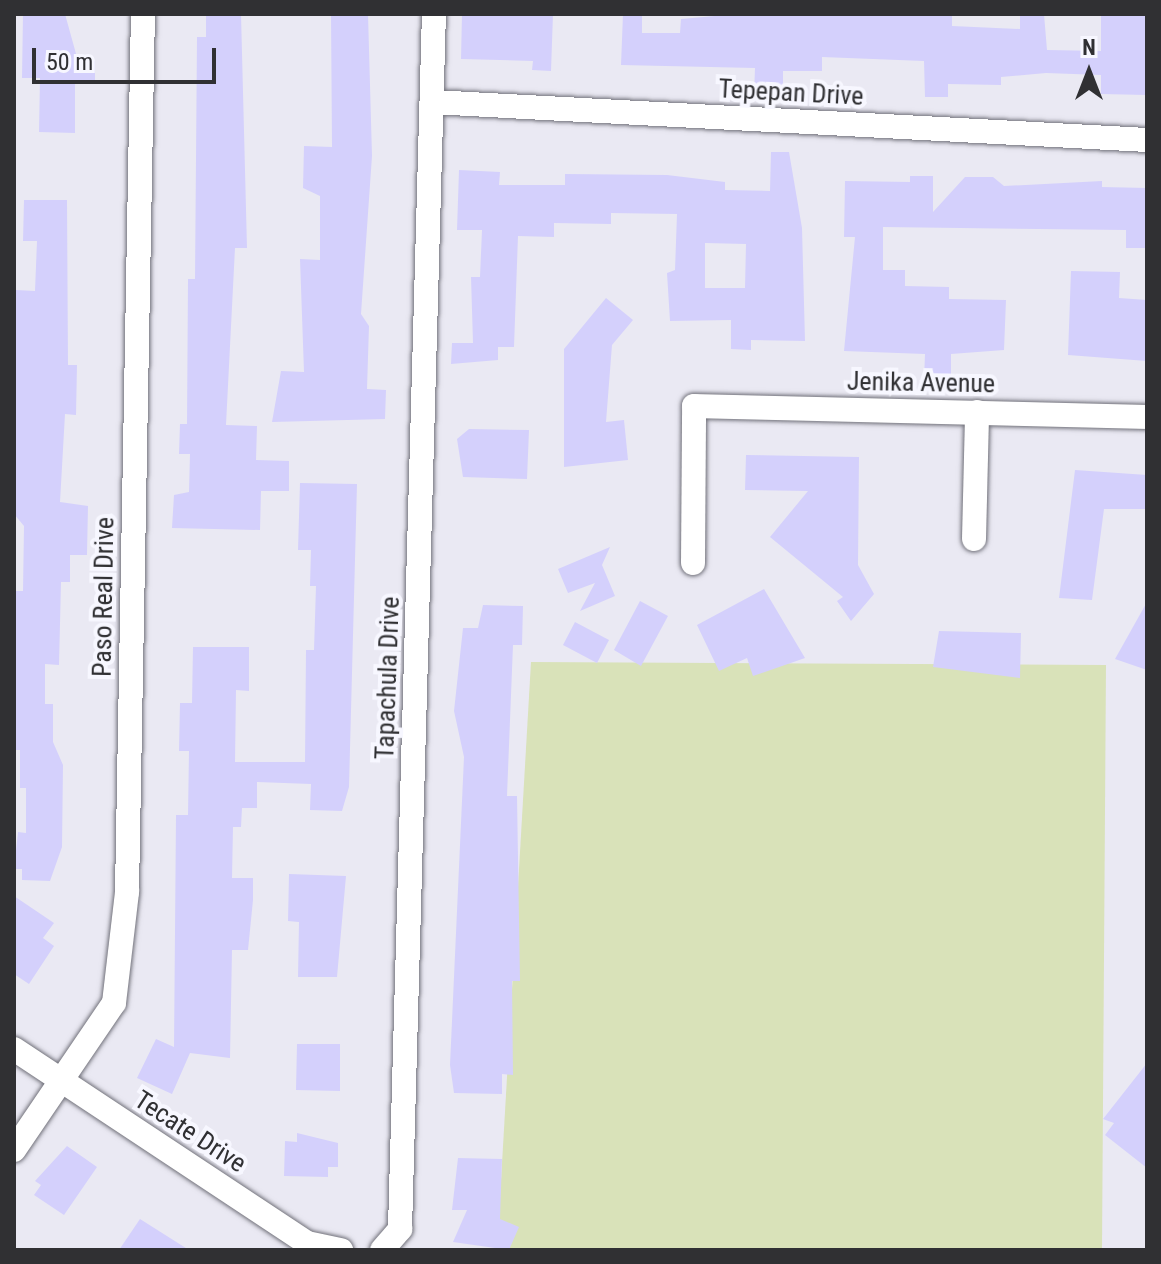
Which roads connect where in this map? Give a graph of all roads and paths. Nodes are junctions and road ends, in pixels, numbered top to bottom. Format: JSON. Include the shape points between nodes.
{"nodes":[{"id":1,"x":143,"y":14,"type":"edge"},
{"id":2,"x":434,"y":14,"type":"edge"},
{"id":3,"x":432,"y":102,"type":"junction"},
{"id":4,"x":1147,"y":140,"type":"edge"},
{"id":5,"x":977,"y":412,"type":"junction"},
{"id":6,"x":1147,"y":417,"type":"edge"},
{"id":7,"x":974,"y":539,"type":"dead end"},
{"id":8,"x":693,"y":563,"type":"dead end"},
{"id":9,"x":14,"y":1049,"type":"edge"},
{"id":10,"x":62,"y":1082,"type":"junction"},
{"id":11,"x":14,"y":1150,"type":"edge"},
{"id":12,"x":341,"y":1250,"type":"edge"},
{"id":13,"x":382,"y":1250,"type":"edge"}],
"edges":[{"from":1,"to":10,"type":"street","name":"Paso Real Drive","via":[[127,892],[114,1003]]},
{"from":2,"to":3,"type":"street","name":"Tapachula Drive"},
{"from":3,"to":4,"type":"street","name":"Tepepan Drive"},
{"from":3,"to":13,"type":"street","name":"Tapachula Drive","via":[[400,1229]]},
{"from":5,"to":6,"type":"street","name":"Jenika Avenue"},
{"from":5,"to":7,"type":"street"},
{"from":5,"to":8,"type":"street","name":"Jenika Avenue","via":[[694,406]]},
{"from":9,"to":10,"type":"street","name":"Tecate Drive"},
{"from":10,"to":11,"type":"street","name":"Paso Real Drive"},
{"from":10,"to":12,"type":"street","name":"Tecate Drive","via":[[307,1243]]}]}
